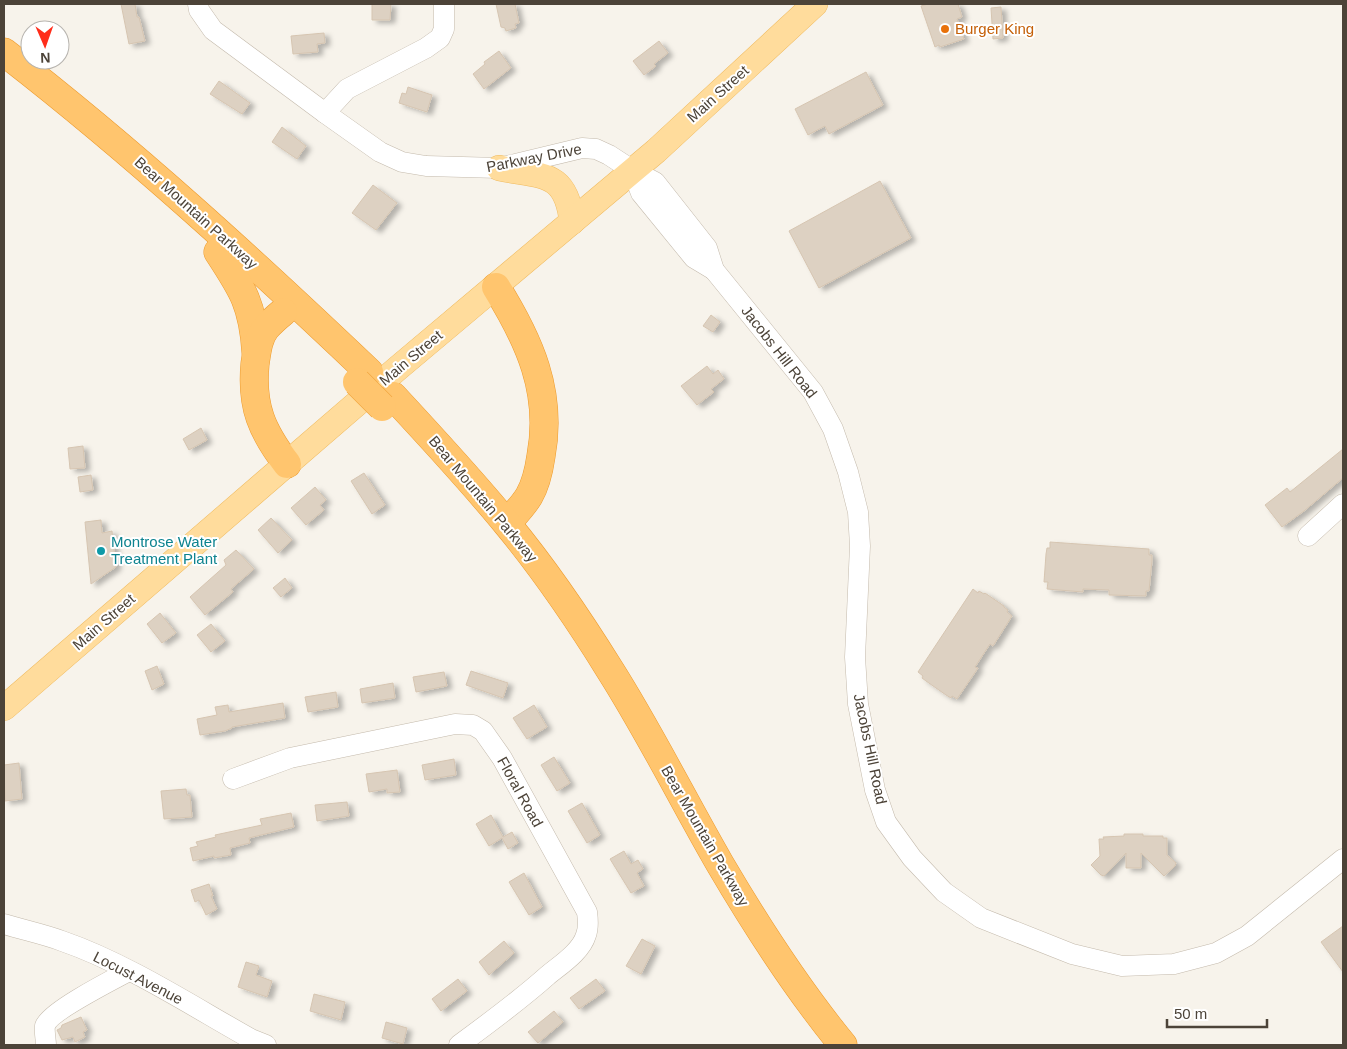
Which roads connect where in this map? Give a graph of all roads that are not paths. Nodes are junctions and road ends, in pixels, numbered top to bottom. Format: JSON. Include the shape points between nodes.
{"nodes":[{"id":1,"x":198,"y":4,"type":"edge"},
{"id":2,"x":444,"y":4,"type":"edge"},
{"id":3,"x":814,"y":4,"type":"edge"},
{"id":4,"x":4,"y":52,"type":"edge"},
{"id":5,"x":4,"y":72,"type":"edge"},
{"id":6,"x":325,"y":113,"type":"junction"},
{"id":7,"x":499,"y":168,"type":"junction"},
{"id":8,"x":632,"y":170,"type":"junction"},
{"id":9,"x":572,"y":222,"type":"junction"},
{"id":10,"x":218,"y":252,"type":"junction"},
{"id":11,"x":496,"y":287,"type":"junction"},
{"id":12,"x":283,"y":312,"type":"junction"},
{"id":13,"x":256,"y":353,"type":"junction"},
{"id":14,"x":363,"y":376,"type":"junction"},
{"id":15,"x":387,"y":401,"type":"junction"},
{"id":16,"x":287,"y":464,"type":"junction"},
{"id":17,"x":1343,"y":504,"type":"edge"},
{"id":18,"x":507,"y":523,"type":"junction"},
{"id":19,"x":1308,"y":536,"type":"dead end"},
{"id":20,"x":4,"y":708,"type":"edge"},
{"id":21,"x":234,"y":779,"type":"dead end"},
{"id":22,"x":1343,"y":859,"type":"edge"},
{"id":23,"x":4,"y":924,"type":"edge"},
{"id":24,"x":129,"y":971,"type":"junction"},
{"id":25,"x":46,"y":1045,"type":"edge"},
{"id":26,"x":266,"y":1045,"type":"edge"},
{"id":27,"x":459,"y":1045,"type":"edge"},
{"id":28,"x":821,"y":1045,"type":"edge"},
{"id":29,"x":843,"y":1045,"type":"edge"}],
"edges":[{"from":1,"to":6,"type":"street","name":"Parkway Drive","via":[[213,30]]},
{"from":2,"to":6,"type":"street","via":[[444,29],[440,38],[347,89]]},
{"from":3,"to":8,"type":"main road","name":"Main Street"},
{"from":4,"to":14,"type":"highway","name":"Bear Mountain Parkway","via":[[228,240]]},
{"from":5,"to":10,"type":"highway","name":"Bear Mountain Parkway","via":[[125,170]]},
{"from":6,"to":7,"type":"street","name":"Parkway Drive","via":[[380,152],[402,162],[426,166]]},
{"from":7,"to":8,"type":"street","name":"Parkway Drive","via":[[582,148],[596,149]]},
{"from":7,"to":9,"type":"main road","via":[[556,182],[567,196]]},
{"from":8,"to":9,"type":"main road","name":"Main Street"},
{"from":8,"to":22,"type":"street","name":"Jacobs Hill Road","via":[[655,182],[706,248],[714,270],[813,392],[833,429],[858,512],[860,546],[855,657],[858,704],[875,790],[886,822],[912,858],[944,892],[981,918],[1072,954],[1122,966],[1174,964],[1216,953],[1248,936]]},
{"from":9,"to":11,"type":"main road","name":"Main Street"},
{"from":10,"to":12,"type":"highway","name":"Bear Mountain Parkway"},
{"from":10,"to":13,"type":"highway","via":[[249,306]]},
{"from":11,"to":16,"type":"main road","name":"Main Street"},
{"from":11,"to":18,"type":"highway","via":[[530,350],[541,384],[543,411],[542,447],[536,480],[526,501]]},
{"from":12,"to":13,"type":"highway","via":[[266,328]]},
{"from":12,"to":14,"type":"highway","name":"Bear Mountain Parkway"},
{"from":13,"to":16,"type":"highway","via":[[254,385],[257,410],[266,434]]},
{"from":14,"to":15,"type":"highway","name":"Bear Mountain Parkway","bridge":true},
{"from":15,"to":18,"type":"highway","name":"Bear Mountain Parkway","via":[[466,475]]},
{"from":15,"to":28,"type":"highway","name":"Bear Mountain Parkway","via":[[494,534],[563,628],[625,728],[718,895],[795,1012]]},
{"from":16,"to":20,"type":"main road","name":"Main Street"},
{"from":17,"to":19,"type":"street"},
{"from":18,"to":29,"type":"highway","name":"Bear Mountain Parkway","via":[[586,631],[746,906],[800,989]]},
{"from":21,"to":27,"type":"street","name":"Floral Road","via":[[290,758],[455,724],[473,725],[483,731],[502,758],[587,912],[588,921],[580,947],[568,959],[507,1011]]},
{"from":23,"to":24,"type":"street","name":"Locust Avenue","via":[[63,941]]},
{"from":24,"to":25,"type":"street","via":[[48,1021],[45,1026]]},
{"from":24,"to":26,"type":"street","name":"Locust Avenue"}]}
